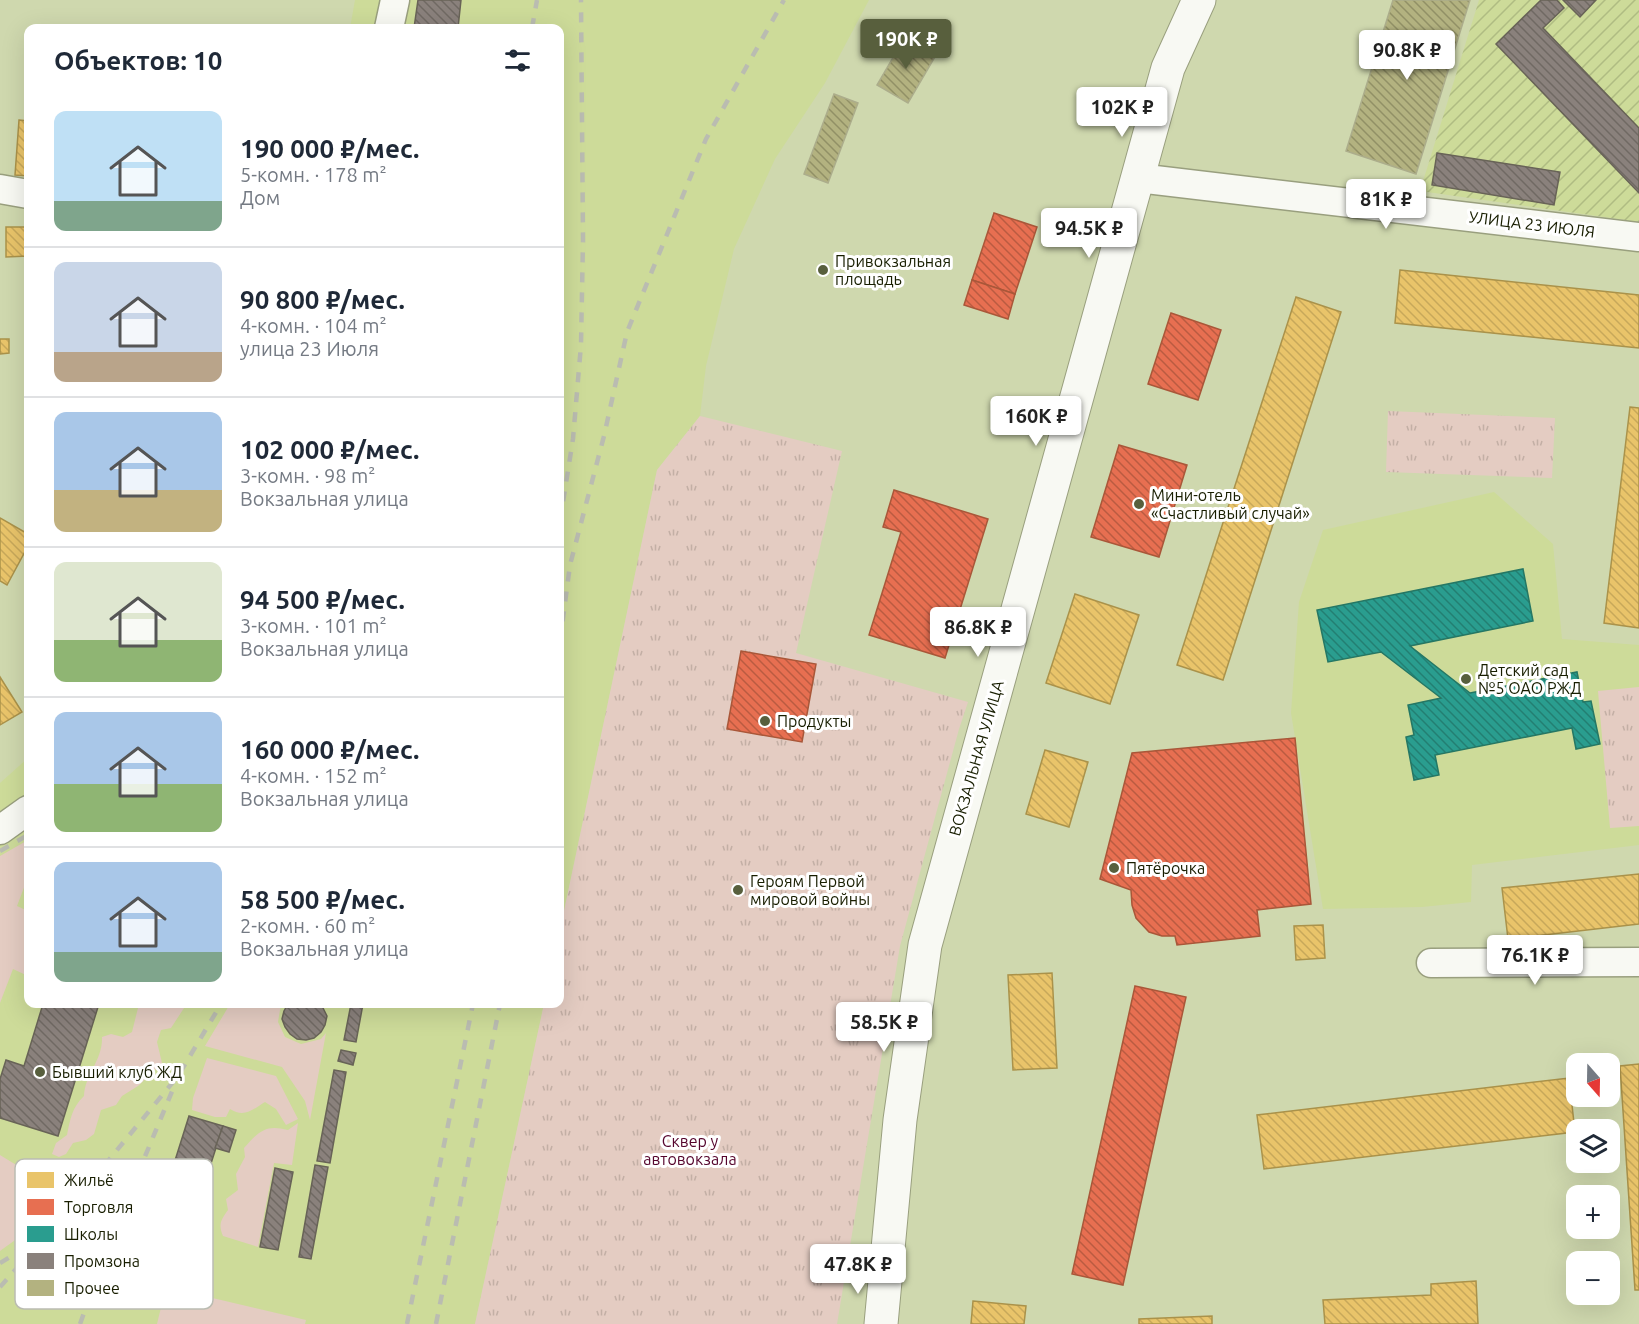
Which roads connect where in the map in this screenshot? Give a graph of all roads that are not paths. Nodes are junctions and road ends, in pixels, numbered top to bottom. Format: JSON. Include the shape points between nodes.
{"nodes":[{"id":1,"x":395,"y":0,"type":"edge"},
{"id":2,"x":1199,"y":0,"type":"edge"},
{"id":3,"x":390,"y":24,"type":"edge"},
{"id":4,"x":1138,"y":178,"type":"junction"},
{"id":5,"x":0,"y":189,"type":"edge"},
{"id":6,"x":24,"y":193,"type":"edge"},
{"id":7,"x":1639,"y":237,"type":"edge"},
{"id":8,"x":24,"y":813,"type":"edge"},
{"id":9,"x":0,"y":830,"type":"edge"},
{"id":10,"x":1639,"y":962,"type":"edge"},
{"id":11,"x":1431,"y":963,"type":"dead end"},
{"id":12,"x":881,"y":1324,"type":"edge"}],
"edges":[{"from":1,"to":3,"type":"street"},
{"from":2,"to":4,"type":"main road","name":"ВОКЗАЛЬНАЯ УЛИЦА","via":[[1168,68]]},
{"from":4,"to":7,"type":"street","name":"УЛИЦА 23 ИЮЛЯ"},
{"from":4,"to":12,"type":"main road","name":"ВОКЗАЛЬНАЯ УЛИЦА","via":[[925,945],[900,1120]]},
{"from":5,"to":6,"type":"street"},
{"from":8,"to":9,"type":"street"},
{"from":10,"to":11,"type":"street"}]}
